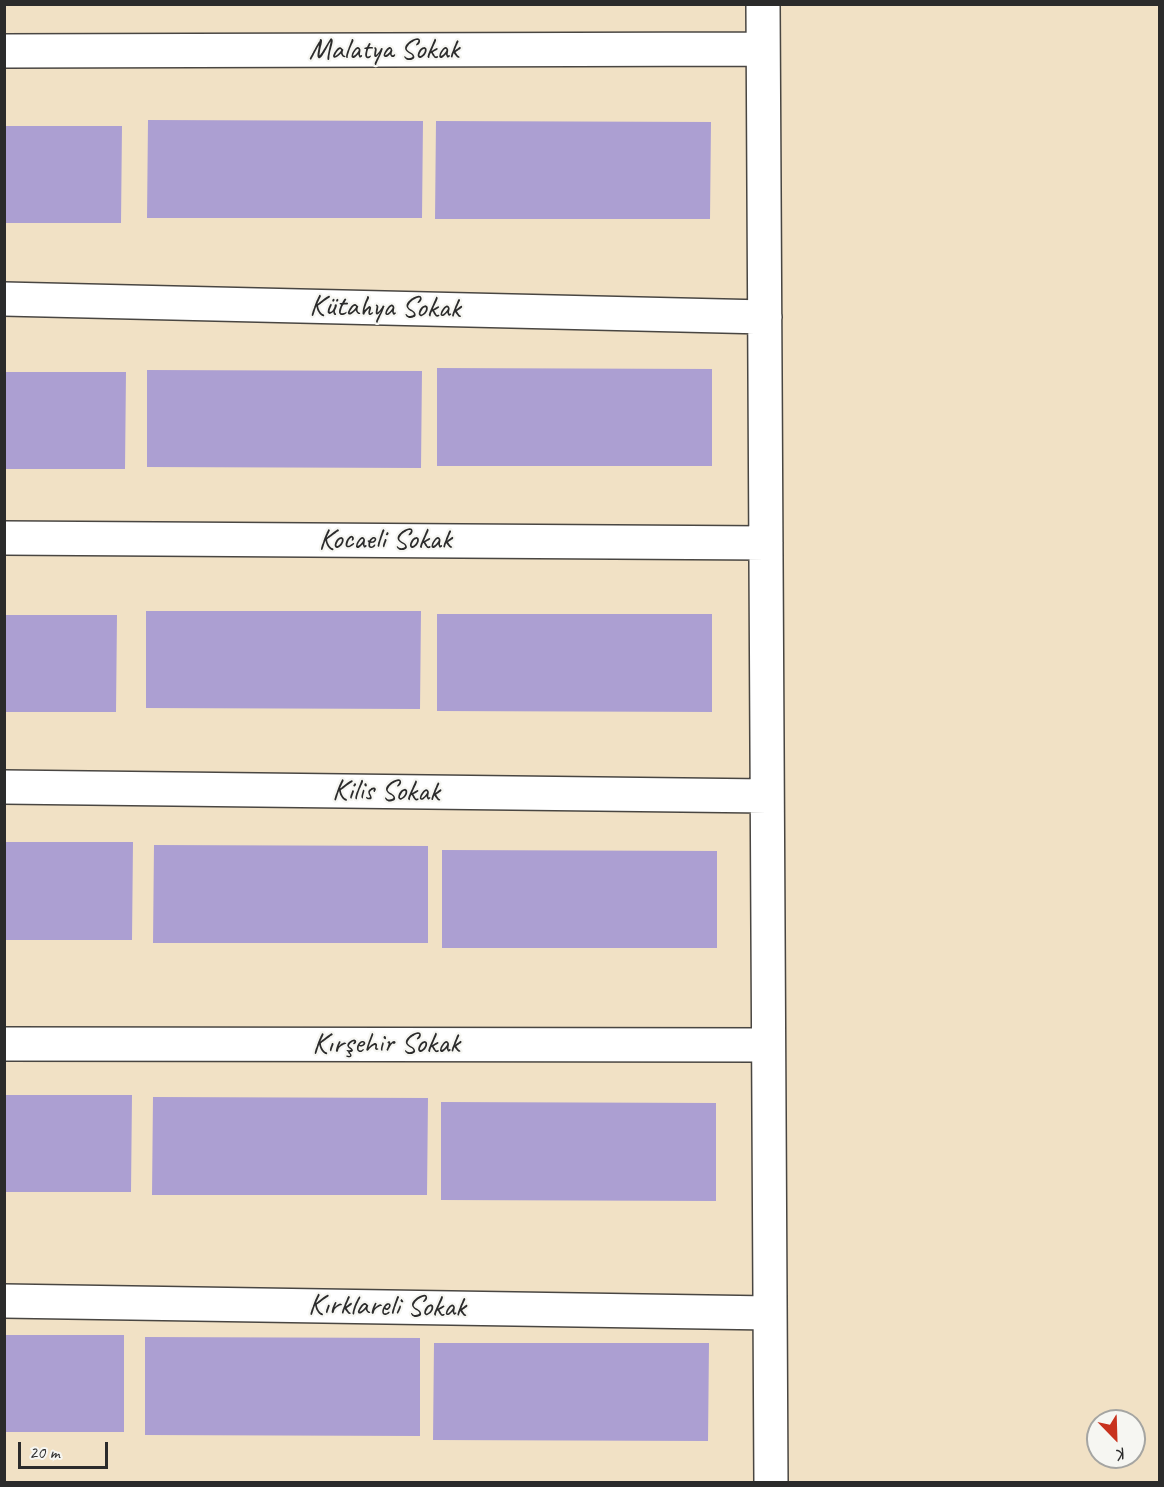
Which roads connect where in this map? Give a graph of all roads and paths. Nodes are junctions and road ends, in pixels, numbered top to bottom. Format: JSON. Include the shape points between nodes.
{"nodes":[{"id":1,"x":763,"y":4,"type":"edge"},
{"id":2,"x":763,"y":49,"type":"junction"},
{"id":3,"x":4,"y":51,"type":"edge"},
{"id":4,"x":4,"y":299,"type":"edge"},
{"id":5,"x":765,"y":316,"type":"junction"},
{"id":6,"x":4,"y":538,"type":"edge"},
{"id":7,"x":766,"y":543,"type":"junction"},
{"id":8,"x":4,"y":787,"type":"edge"},
{"id":9,"x":767,"y":796,"type":"junction"},
{"id":10,"x":4,"y":1044,"type":"edge"},
{"id":11,"x":768,"y":1045,"type":"junction"},
{"id":12,"x":4,"y":1301,"type":"edge"},
{"id":13,"x":770,"y":1312,"type":"junction"},
{"id":14,"x":771,"y":1482,"type":"edge"}],
"edges":[{"from":1,"to":2,"type":"street"},
{"from":2,"to":3,"type":"street","name":"Malatya Sokak"},
{"from":2,"to":5,"type":"street"},
{"from":4,"to":5,"type":"street","name":"Kütahya Sokak"},
{"from":5,"to":7,"type":"street"},
{"from":6,"to":7,"type":"street","name":"Kocaeli Sokak"},
{"from":7,"to":9,"type":"street"},
{"from":8,"to":9,"type":"street","name":"Kilis Sokak"},
{"from":9,"to":11,"type":"street"},
{"from":10,"to":11,"type":"street","name":"Kırşehir Sokak"},
{"from":11,"to":13,"type":"street"},
{"from":12,"to":13,"type":"street","name":"Kırklareli Sokak"},
{"from":13,"to":14,"type":"street"}]}
